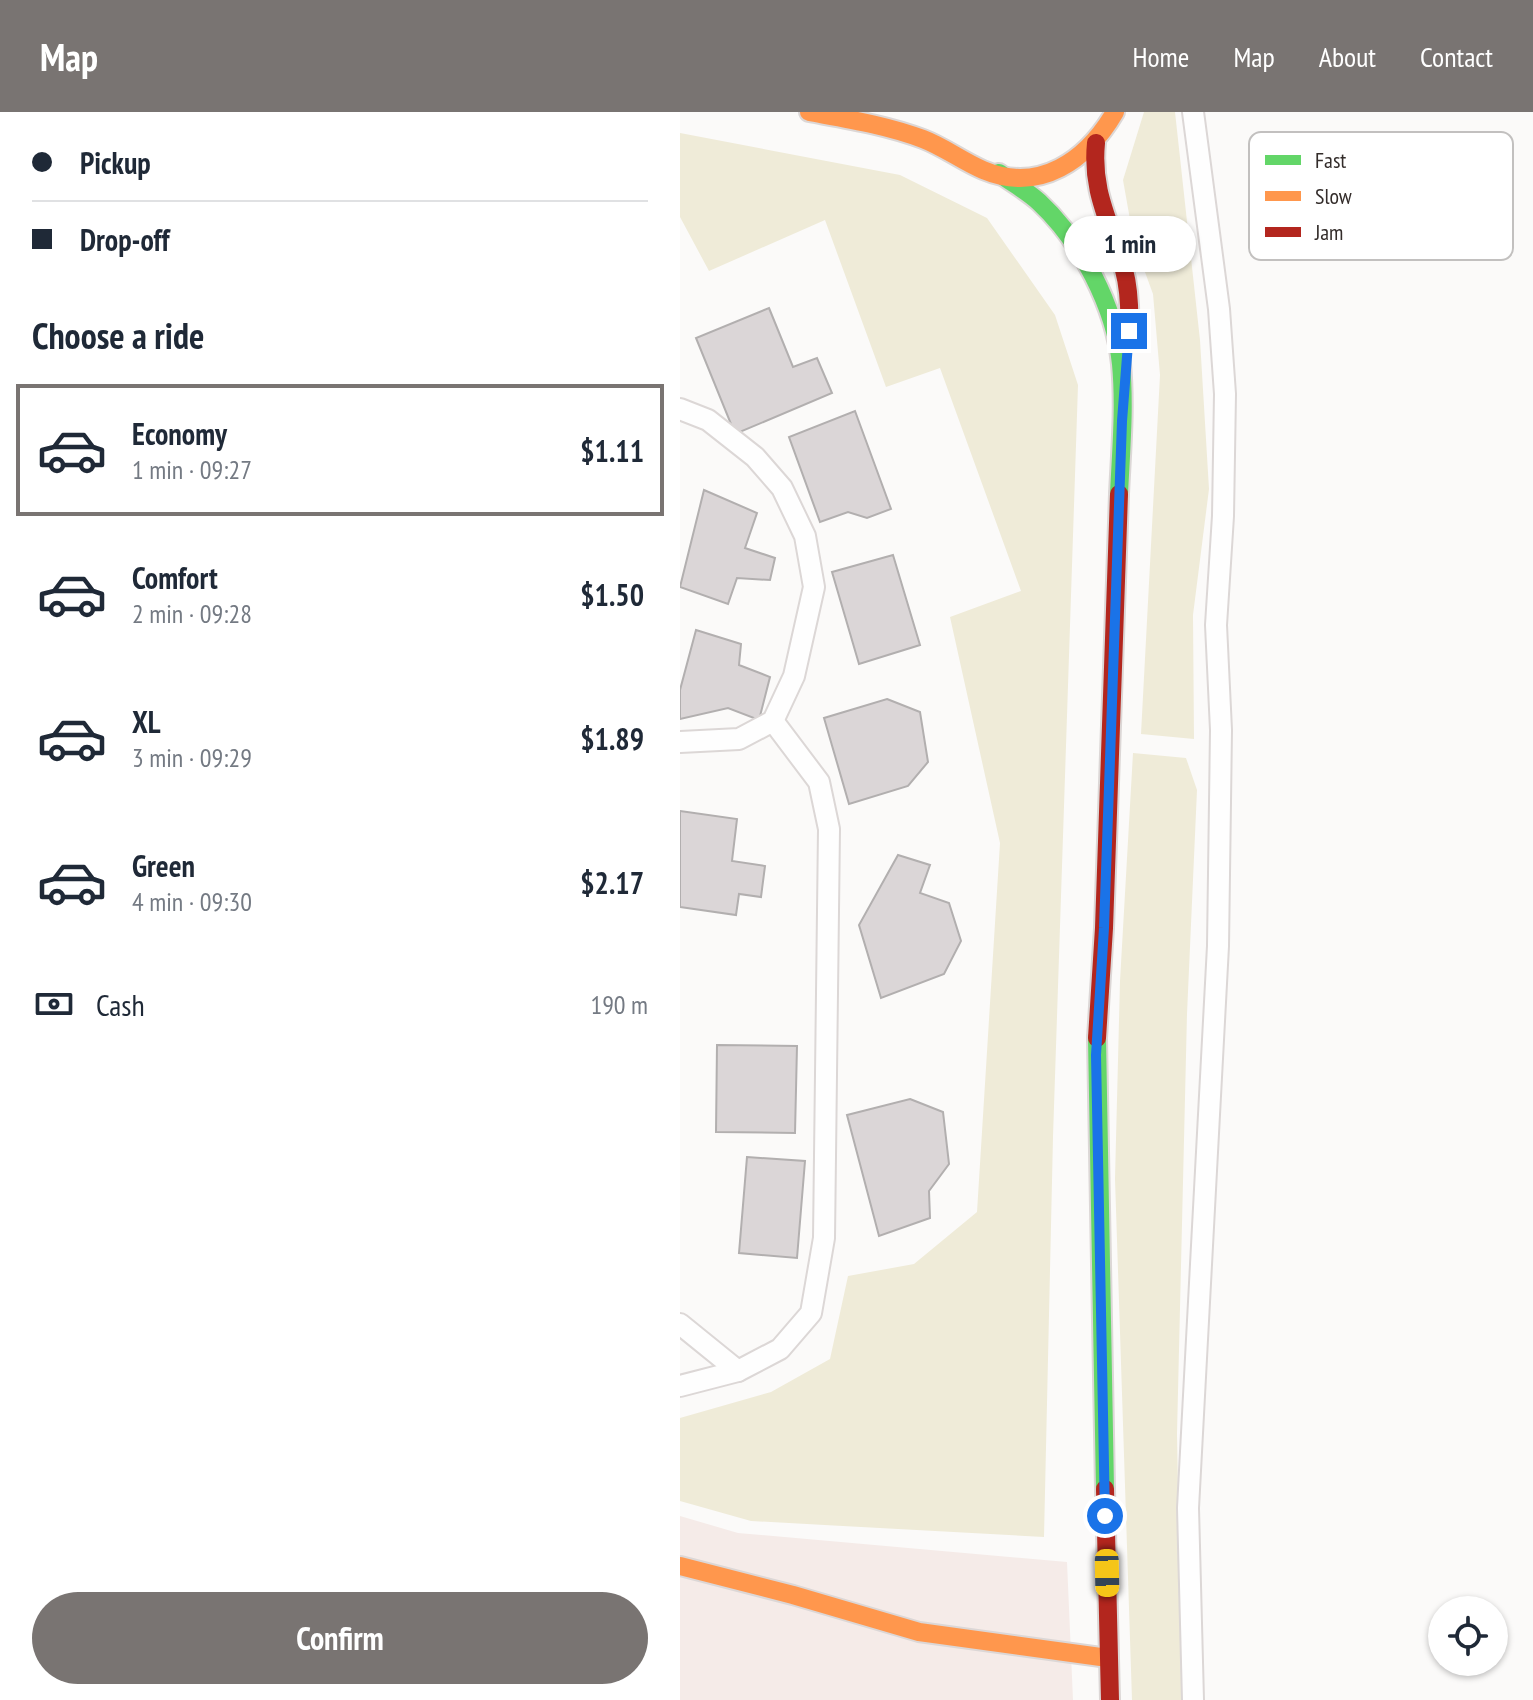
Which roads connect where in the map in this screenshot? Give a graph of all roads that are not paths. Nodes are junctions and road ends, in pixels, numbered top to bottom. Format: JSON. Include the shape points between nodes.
{"nodes":[{"id":1,"x":810,"y":112,"type":"edge"},
{"id":2,"x":1115,"y":112,"type":"edge"},
{"id":3,"x":1193,"y":112,"type":"edge"},
{"id":4,"x":932,"y":122,"type":"dead end"},
{"id":5,"x":1096,"y":143,"type":"junction"},
{"id":6,"x":958,"y":155,"type":"junction"},
{"id":7,"x":999,"y":173,"type":"junction"},
{"id":8,"x":680,"y":409,"type":"edge"},
{"id":9,"x":1122,"y":421,"type":"junction"},
{"id":10,"x":773,"y":721,"type":"junction"},
{"id":11,"x":680,"y":742,"type":"edge"},
{"id":12,"x":680,"y":1324,"type":"edge"},
{"id":13,"x":738,"y":1371,"type":"junction"},
{"id":14,"x":680,"y":1386,"type":"edge"},
{"id":15,"x":680,"y":1566,"type":"edge"},
{"id":16,"x":1108,"y":1658,"type":"junction"},
{"id":17,"x":1110,"y":1700,"type":"edge"},
{"id":18,"x":1193,"y":1700,"type":"edge"}],
"edges":[{"from":1,"to":6,"type":"main road","via":[[891,130]]},
{"from":2,"to":5,"type":"main road"},
{"from":3,"to":18,"type":"lane","via":[[1225,394],[1216,625],[1221,730],[1218,946],[1188,1508]]},
{"from":4,"to":6,"type":"main road"},
{"from":5,"to":7,"type":"main road","via":[[1050,173],[1018,178]]},
{"from":5,"to":9,"type":"main road","via":[[1096,197],[1125,273],[1130,309]]},
{"from":6,"to":7,"type":"main road"},
{"from":7,"to":9,"type":"main road","via":[[1041,204],[1087,269],[1118,345]]},
{"from":8,"to":10,"type":"lane","via":[[708,420],[755,457],[782,488],[805,536],[814,587],[794,676]]},
{"from":9,"to":16,"type":"main road","via":[[1096,1055]]},
{"from":10,"to":11,"type":"lane","via":[[739,739]]},
{"from":10,"to":13,"type":"lane","via":[[819,782],[829,829],[824,1238],[811,1313],[780,1349]]},
{"from":12,"to":13,"type":"lane"},
{"from":13,"to":14,"type":"lane"},
{"from":15,"to":16,"type":"main road","via":[[919,1632]]},
{"from":16,"to":17,"type":"main road"}]}
